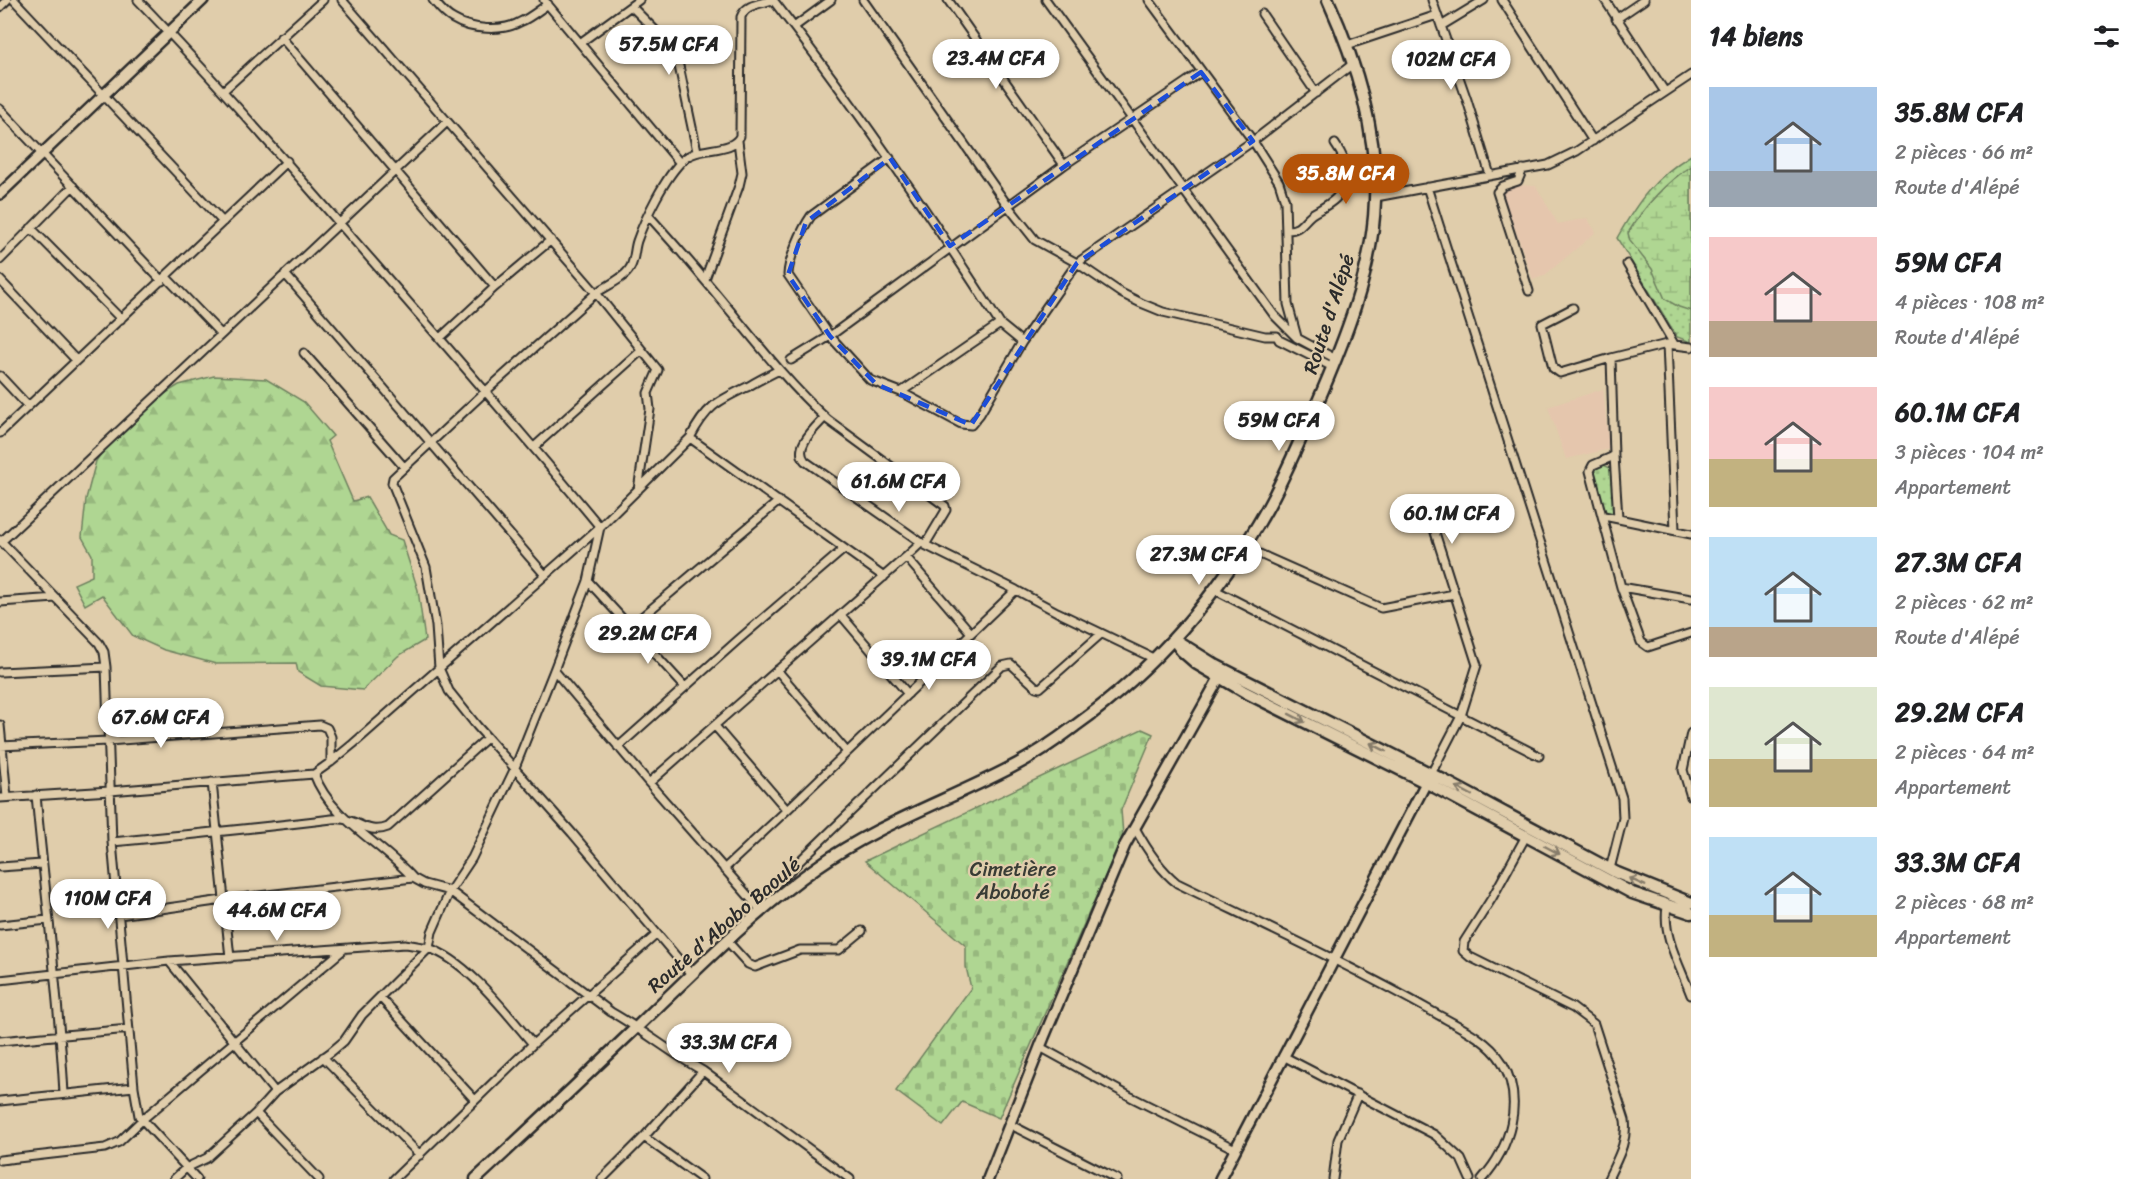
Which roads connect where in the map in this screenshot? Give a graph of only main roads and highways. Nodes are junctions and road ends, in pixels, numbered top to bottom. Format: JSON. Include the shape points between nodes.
{"nodes":[{"id":1,"x":1328,"y":0,"type":"edge"},
{"id":2,"x":1174,"y":640,"type":"junction"},
{"id":3,"x":1429,"y":778,"type":"junction"},
{"id":4,"x":1691,"y":903,"type":"edge"},
{"id":5,"x":1691,"y":914,"type":"edge"},
{"id":6,"x":476,"y":1179,"type":"edge"}],
"edges":[{"from":1,"to":2,"type":"main road","name":"Route d'Alépé","via":[[1354,63],[1367,120],[1376,197],[1367,260],[1335,363],[1269,506],[1215,590]]},
{"from":2,"to":3,"type":"main road","via":[[1182,651],[1222,674]]},
{"from":2,"to":6,"type":"main road","name":"Route d'Abobo Baoulé","via":[[1078,725],[1037,753],[886,824],[758,908],[728,942]]},
{"from":4,"to":3,"type":"main road","one_way":true,"via":[[1610,869]]},
{"from":3,"to":5,"type":"main road","one_way":true,"via":[[1632,893]]}]}
